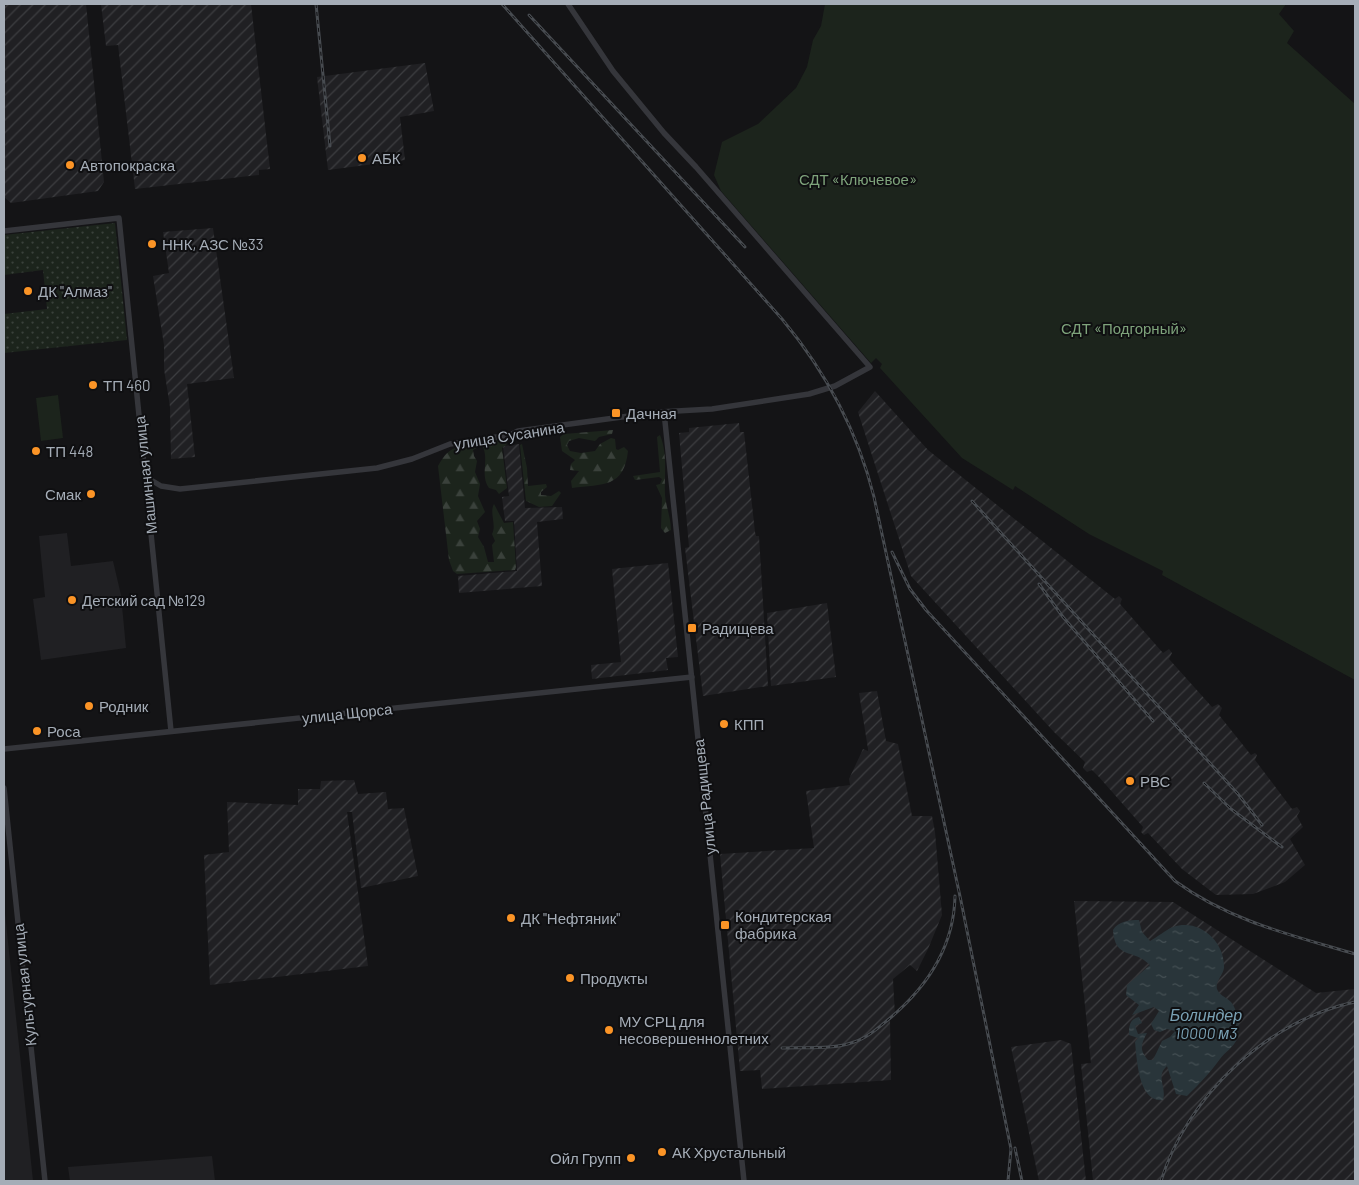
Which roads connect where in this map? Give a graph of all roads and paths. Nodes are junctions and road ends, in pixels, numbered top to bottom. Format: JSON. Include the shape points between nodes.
{"nodes":[{"id":1,"x":568,"y":4,"type":"edge"},
{"id":2,"x":4,"y":231,"type":"edge"},
{"id":3,"x":664,"y":412,"type":"junction"},
{"id":4,"x":146,"y":477,"type":"junction"},
{"id":5,"x":692,"y":677,"type":"junction"},
{"id":6,"x":171,"y":731,"type":"junction"},
{"id":7,"x":4,"y":749,"type":"edge"},
{"id":8,"x":4,"y":788,"type":"edge"},
{"id":9,"x":45,"y":1181,"type":"edge"},
{"id":10,"x":744,"y":1181,"type":"edge"}],
"edges":[{"from":1,"to":3,"type":"street","name":"улица Сусанина","via":[[613,71],[664,133],[870,367],[835,386],[809,394],[712,409]]},
{"from":2,"to":4,"type":"street","name":"Машинная улица","via":[[119,218]]},
{"from":3,"to":4,"type":"street","name":"улица Сусанина","via":[[518,431],[450,444],[377,468],[180,489],[161,486]]},
{"from":3,"to":5,"type":"street","name":"улица Радищева"},
{"from":4,"to":6,"type":"street","name":"Машинная улица"},
{"from":5,"to":6,"type":"street","name":"улица Щорса"},
{"from":5,"to":10,"type":"street","name":"улица Радищева"},
{"from":6,"to":7,"type":"street","name":"улица Щорса"},
{"from":8,"to":9,"type":"street","name":"Культурная улица"}]}
